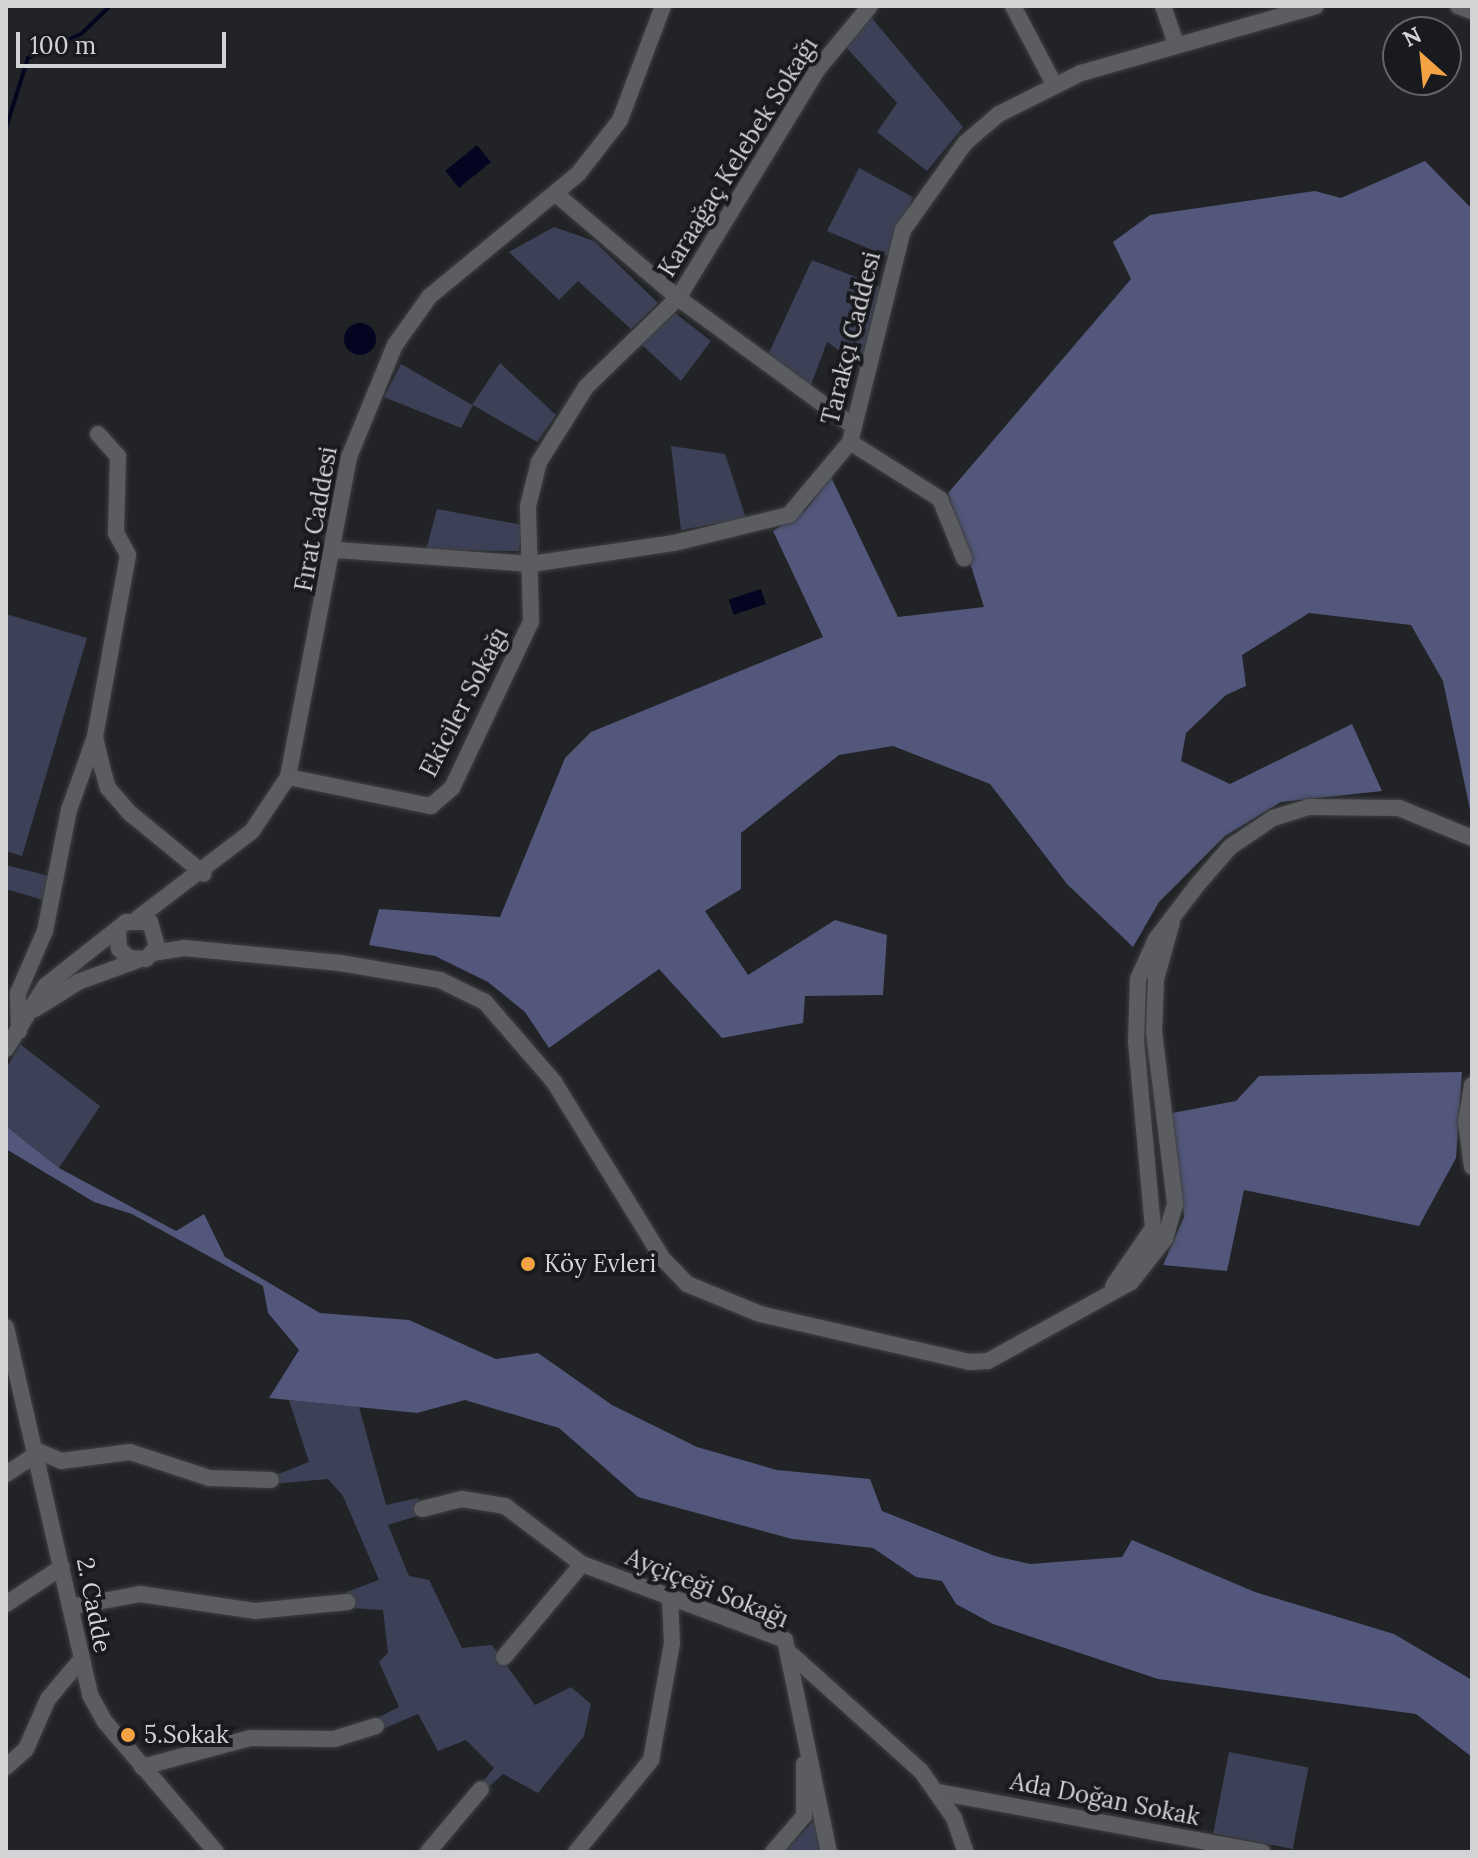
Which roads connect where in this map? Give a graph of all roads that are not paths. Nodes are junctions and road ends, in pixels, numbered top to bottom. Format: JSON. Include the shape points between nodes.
{"nodes":[{"id":1,"x":663,"y":6,"type":"edge"},
{"id":2,"x":870,"y":6,"type":"edge"},
{"id":3,"x":1013,"y":6,"type":"edge"},
{"id":4,"x":1163,"y":6,"type":"edge"},
{"id":5,"x":1316,"y":6,"type":"edge"},
{"id":6,"x":1458,"y":6,"type":"edge"},
{"id":7,"x":1472,"y":11,"type":"edge"},
{"id":8,"x":1175,"y":41,"type":"junction"},
{"id":9,"x":1055,"y":86,"type":"junction"},
{"id":10,"x":556,"y":194,"type":"junction"},
{"id":11,"x":678,"y":298,"type":"junction"},
{"id":12,"x":98,"y":434,"type":"dead end"},
{"id":13,"x":852,"y":434,"type":"junction"},
{"id":14,"x":337,"y":550,"type":"junction"},
{"id":15,"x":964,"y":558,"type":"dead end"},
{"id":16,"x":531,"y":564,"type":"junction"},
{"id":17,"x":95,"y":737,"type":"junction"},
{"id":18,"x":288,"y":777,"type":"junction"},
{"id":19,"x":1472,"y":838,"type":"edge"},
{"id":20,"x":204,"y":874,"type":"junction"},
{"id":21,"x":163,"y":904,"type":"junction"},
{"id":22,"x":138,"y":918,"type":"junction"},
{"id":23,"x":156,"y":929,"type":"junction"},
{"id":24,"x":118,"y":932,"type":"junction"},
{"id":25,"x":184,"y":948,"type":"junction"},
{"id":26,"x":146,"y":957,"type":"junction"},
{"id":27,"x":34,"y":1010,"type":"junction"},
{"id":28,"x":19,"y":1031,"type":"junction"},
{"id":29,"x":6,"y":1049,"type":"edge"},
{"id":30,"x":1472,"y":1085,"type":"edge"},
{"id":31,"x":1472,"y":1167,"type":"edge"},
{"id":32,"x":6,"y":1327,"type":"edge"},
{"id":33,"x":40,"y":1452,"type":"junction"},
{"id":34,"x":6,"y":1474,"type":"edge"},
{"id":35,"x":271,"y":1480,"type":"dead end"},
{"id":36,"x":422,"y":1509,"type":"dead end"},
{"id":37,"x":582,"y":1564,"type":"junction"},
{"id":38,"x":62,"y":1567,"type":"junction"},
{"id":39,"x":670,"y":1597,"type":"junction"},
{"id":40,"x":348,"y":1602,"type":"dead end"},
{"id":41,"x":6,"y":1604,"type":"edge"},
{"id":42,"x":70,"y":1607,"type":"junction"},
{"id":43,"x":792,"y":1655,"type":"junction"},
{"id":44,"x":504,"y":1657,"type":"dead end"},
{"id":45,"x":79,"y":1662,"type":"junction"},
{"id":46,"x":376,"y":1726,"type":"dead end"},
{"id":47,"x":6,"y":1767,"type":"edge"},
{"id":48,"x":142,"y":1767,"type":"junction"},
{"id":49,"x":481,"y":1789,"type":"dead end"},
{"id":50,"x":938,"y":1792,"type":"junction"},
{"id":51,"x":216,"y":1852,"type":"edge"},
{"id":52,"x":428,"y":1852,"type":"edge"},
{"id":53,"x":576,"y":1852,"type":"edge"},
{"id":54,"x":773,"y":1852,"type":"edge"},
{"id":55,"x":829,"y":1852,"type":"edge"},
{"id":56,"x":966,"y":1852,"type":"edge"},
{"id":57,"x":1262,"y":1852,"type":"edge"}],
"edges":[{"from":1,"to":10,"type":"street","name":"Fırat Caddesi","via":[[620,120]]},
{"from":2,"to":11,"type":"street","name":"Karaağaç Kelebek Sokağı","via":[[817,70]]},
{"from":3,"to":9,"type":"street"},
{"from":4,"to":8,"type":"street"},
{"from":5,"to":8,"type":"street","name":"Tarakçı Caddesi"},
{"from":6,"to":7,"type":"street"},
{"from":8,"to":9,"type":"street","name":"Tarakçı Caddesi"},
{"from":9,"to":13,"type":"street","name":"Tarakçı Caddesi","via":[[999,114],[932,181],[903,230]]},
{"from":10,"to":11,"type":"street"},
{"from":10,"to":14,"type":"street","name":"Fırat Caddesi","via":[[430,296],[395,345],[349,457]]},
{"from":11,"to":13,"type":"street"},
{"from":11,"to":16,"type":"street","name":"Karaağaç Kelebek Sokağı","via":[[586,387],[539,462],[528,506]]},
{"from":12,"to":17,"type":"street","via":[[118,456],[116,533],[128,555]]},
{"from":13,"to":15,"type":"street","via":[[940,499]]},
{"from":13,"to":16,"type":"street","name":"Tarakçı Caddesi","via":[[789,515],[674,543]]},
{"from":14,"to":16,"type":"street","name":"Tarakçı Caddesi"},
{"from":14,"to":18,"type":"street","name":"Fırat Caddesi"},
{"from":16,"to":18,"type":"street","name":"Ekiciler Sokağı","via":[[531,622],[452,788],[431,806]]},
{"from":17,"to":20,"type":"street","via":[[108,788]]},
{"from":17,"to":28,"type":"street","via":[[69,810],[45,931],[18,993]]},
{"from":18,"to":20,"type":"street","name":"Fırat Caddesi","via":[[252,831]]},
{"from":19,"to":25,"type":"street","via":[[1399,808],[1308,807],[1273,818],[1230,847],[1172,922],[1156,979],[1154,1032],[1175,1203],[1154,1262],[1001,1354],[969,1362],[717,1301],[663,1259],[554,1082],[485,1002],[440,980]]},
{"from":20,"to":21,"type":"street","name":"Fırat Caddesi"},
{"from":21,"to":22,"type":"street","name":"Fırat Caddesi"},
{"from":21,"to":23,"type":"street"},
{"from":22,"to":23,"type":"street"},
{"from":22,"to":24,"type":"street","name":"Fırat Caddesi"},
{"from":23,"to":25,"type":"street"},
{"from":23,"to":26,"type":"street"},
{"from":24,"to":26,"type":"street","via":[[122,953]]},
{"from":24,"to":27,"type":"street","via":[[78,954],[45,986]]},
{"from":25,"to":26,"type":"street"},
{"from":26,"to":27,"type":"street","via":[[78,982]]},
{"from":27,"to":28,"type":"street"},
{"from":28,"to":29,"type":"street"},
{"from":30,"to":31,"type":"street","via":[[1466,1122]]},
{"from":32,"to":33,"type":"street","name":"2. Cadde"},
{"from":33,"to":34,"type":"street"},
{"from":33,"to":35,"type":"street","via":[[61,1461],[152,1454],[209,1478]]},
{"from":33,"to":38,"type":"street","name":"2. Cadde"},
{"from":36,"to":37,"type":"street","name":"Ayçiçeği Sokağı","via":[[462,1499],[505,1506]]},
{"from":37,"to":39,"type":"street","name":"Ayçiçeği Sokağı"},
{"from":37,"to":44,"type":"street","via":[[559,1600]]},
{"from":38,"to":41,"type":"street"},
{"from":38,"to":42,"type":"street","name":"2. Cadde"},
{"from":39,"to":43,"type":"street","name":"Ayçiçeği Sokağı","via":[[785,1640]]},
{"from":39,"to":53,"type":"street","via":[[672,1643],[651,1760]]},
{"from":40,"to":42,"type":"street","via":[[255,1611],[140,1594]]},
{"from":42,"to":45,"type":"street","name":"2. Cadde"},
{"from":43,"to":50,"type":"street","via":[[871,1719]]},
{"from":43,"to":54,"type":"street","via":[[807,1806]]},
{"from":43,"to":55,"type":"street","name":"Ayçiçeği Sokağı"},
{"from":45,"to":47,"type":"street","via":[[48,1699],[26,1749]]},
{"from":45,"to":48,"type":"street","name":"2. Cadde","via":[[105,1722]]},
{"from":46,"to":48,"type":"street","via":[[334,1739],[236,1740]]},
{"from":48,"to":51,"type":"street","name":"2. Cadde"},
{"from":49,"to":52,"type":"street"},
{"from":50,"to":56,"type":"street"},
{"from":50,"to":57,"type":"street","name":"Ada Doğan Sokak"}]}
